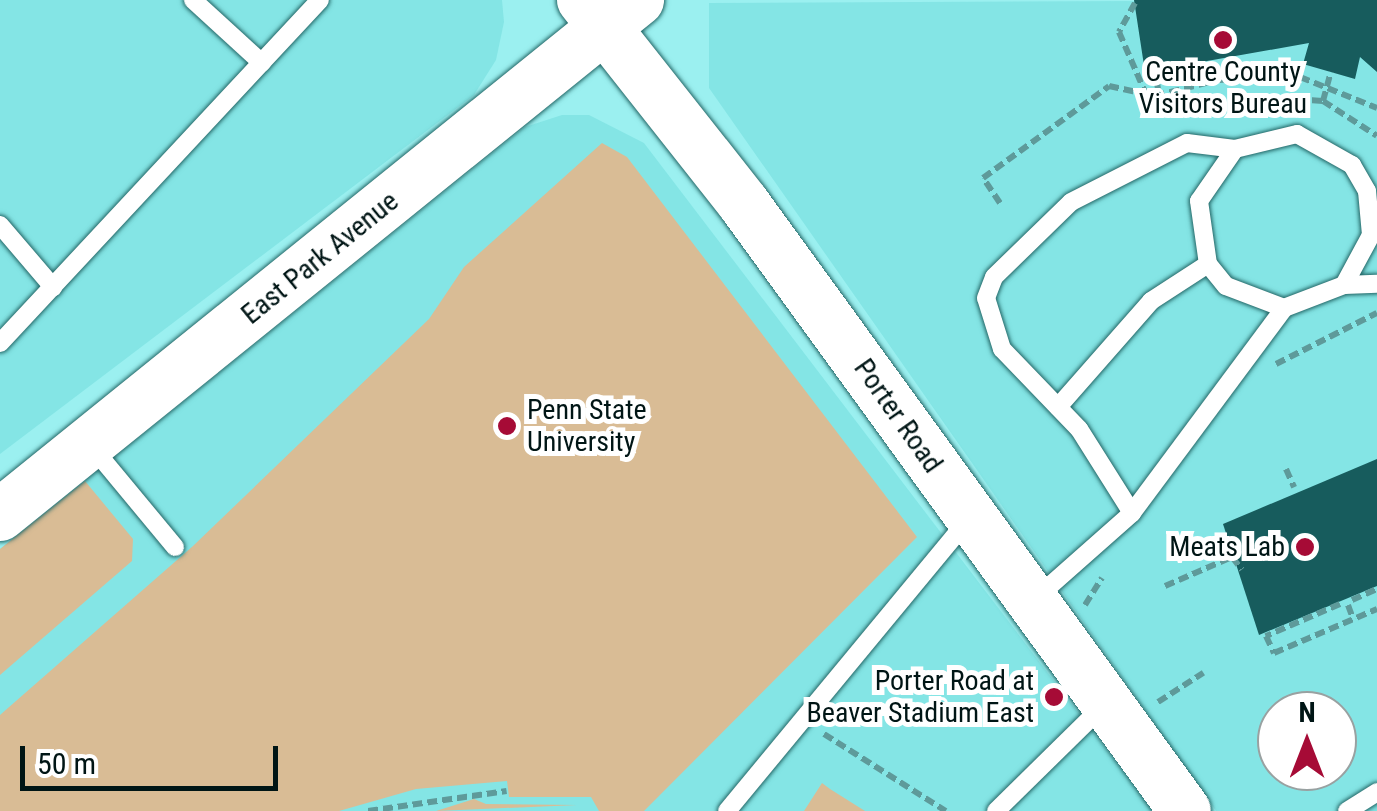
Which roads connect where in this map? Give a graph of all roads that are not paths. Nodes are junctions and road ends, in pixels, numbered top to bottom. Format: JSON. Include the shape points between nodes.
{"nodes":[{"id":1,"x":193,"y":0,"type":"edge"},
{"id":2,"x":320,"y":0,"type":"edge"},
{"id":3,"x":608,"y":9,"type":"edge"},
{"id":4,"x":262,"y":63,"type":"junction"},
{"id":5,"x":1234,"y":148,"type":"junction"},
{"id":6,"x":0,"y":225,"type":"edge"},
{"id":7,"x":1208,"y":264,"type":"junction"},
{"id":8,"x":1377,"y":284,"type":"edge"},
{"id":9,"x":1344,"y":285,"type":"junction"},
{"id":10,"x":53,"y":287,"type":"junction"},
{"id":11,"x":1284,"y":308,"type":"junction"},
{"id":12,"x":0,"y":343,"type":"edge"},
{"id":13,"x":1058,"y":408,"type":"junction"},
{"id":14,"x":89,"y":442,"type":"junction"},
{"id":15,"x":1132,"y":513,"type":"junction"},
{"id":16,"x":0,"y":515,"type":"edge"},
{"id":17,"x":970,"y":518,"type":"junction"},
{"id":18,"x":175,"y":547,"type":"dead end"},
{"id":19,"x":1029,"y":602,"type":"junction"},
{"id":20,"x":1127,"y":706,"type":"junction"},
{"id":21,"x":1377,"y":792,"type":"edge"},
{"id":22,"x":727,"y":811,"type":"edge"},
{"id":23,"x":996,"y":811,"type":"edge"},
{"id":24,"x":1185,"y":811,"type":"edge"},
{"id":25,"x":1347,"y":811,"type":"edge"}],
"edges":[{"from":1,"to":4,"type":"lane"},
{"from":2,"to":4,"type":"lane"},
{"from":3,"to":14,"type":"street","name":"East Park Avenue"},
{"from":3,"to":17,"type":"street","name":"Porter Road"},
{"from":4,"to":10,"type":"lane"},
{"from":5,"to":7,"type":"lane","via":[[1199,202]]},
{"from":5,"to":9,"type":"lane","via":[[1298,134],[1352,165],[1367,191],[1371,235]]},
{"from":5,"to":13,"type":"lane","via":[[1186,143],[1134,166],[1071,202],[994,277],[988,309],[1002,350]]},
{"from":6,"to":10,"type":"lane"},
{"from":7,"to":11,"type":"lane","via":[[1254,302]]},
{"from":7,"to":13,"type":"lane","via":[[1151,301]]},
{"from":8,"to":9,"type":"lane"},
{"from":9,"to":11,"type":"lane"},
{"from":10,"to":12,"type":"lane"},
{"from":11,"to":15,"type":"lane"},
{"from":13,"to":15,"type":"lane"},
{"from":14,"to":16,"type":"street","name":"East Park Avenue"},
{"from":14,"to":18,"type":"lane"},
{"from":15,"to":19,"type":"lane"},
{"from":17,"to":19,"type":"street","name":"Porter Road"},
{"from":17,"to":22,"type":"lane"},
{"from":19,"to":20,"type":"street","name":"Porter Road"},
{"from":20,"to":23,"type":"lane"},
{"from":20,"to":24,"type":"street","name":"Porter Road"},
{"from":21,"to":25,"type":"lane"}]}
